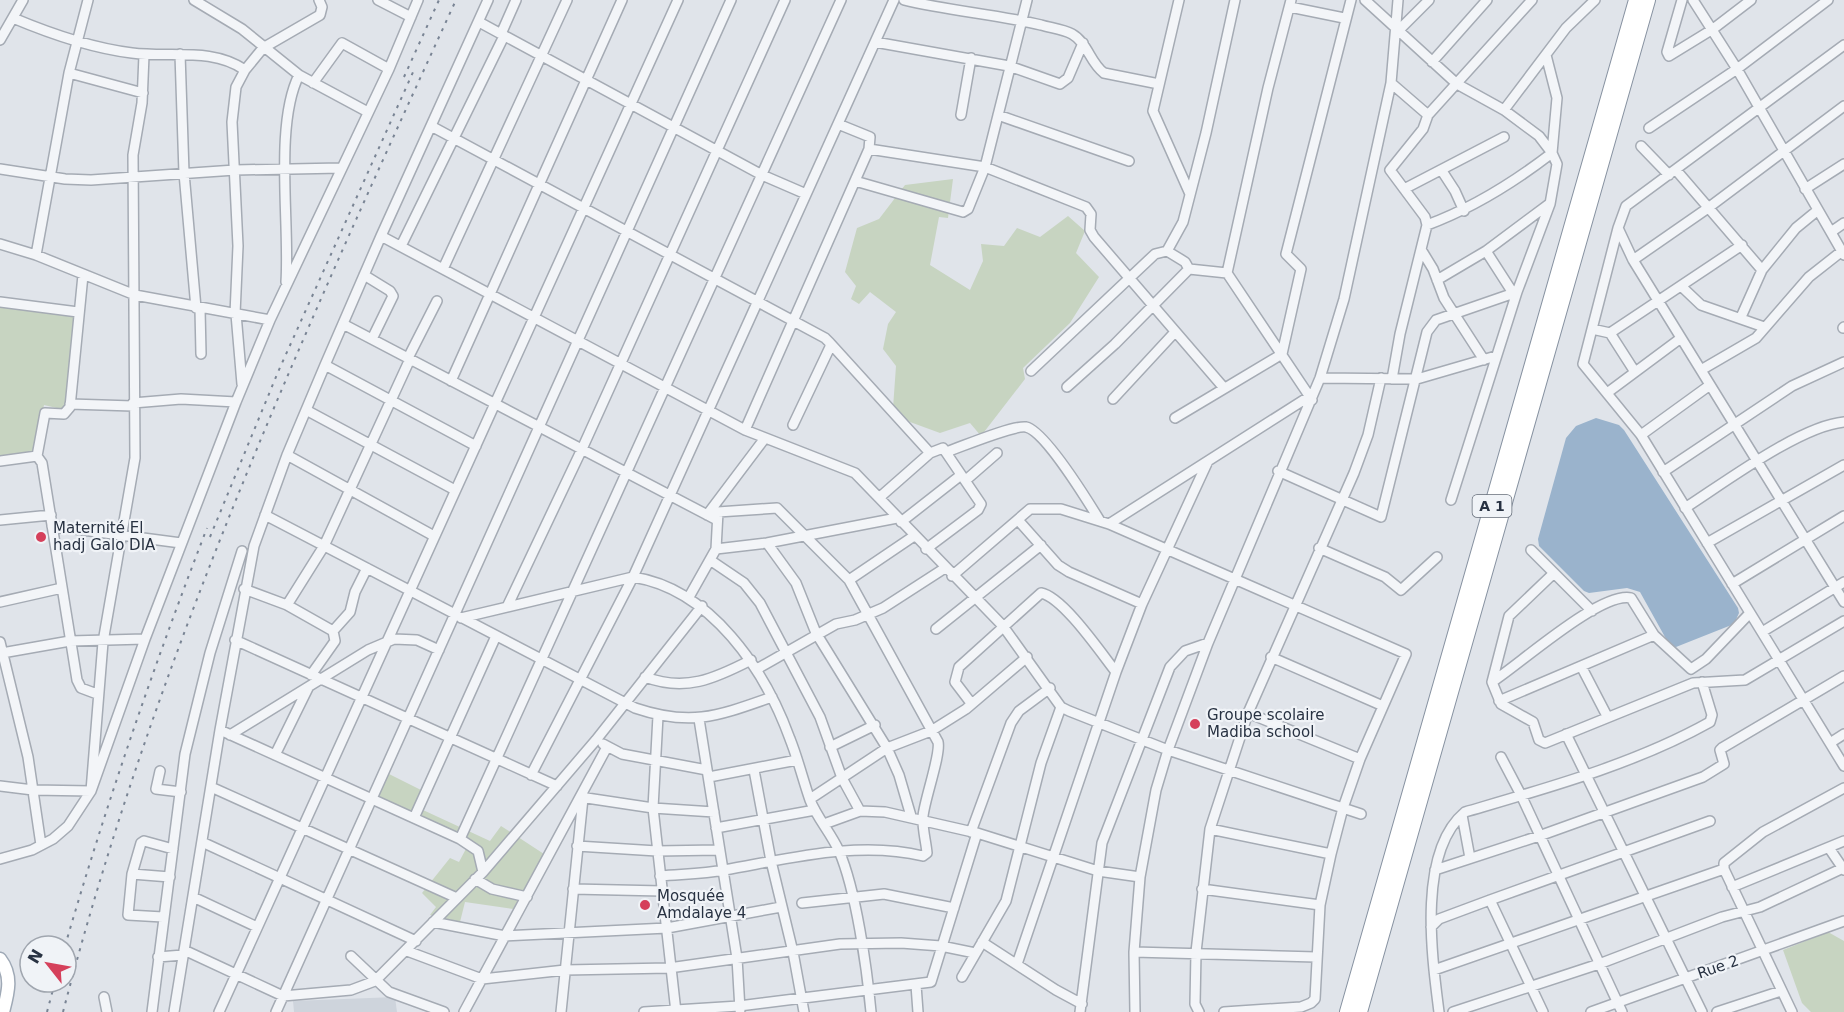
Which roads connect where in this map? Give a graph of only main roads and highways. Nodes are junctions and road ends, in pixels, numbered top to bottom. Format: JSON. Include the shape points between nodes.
{"nodes":[{"id":1,"x":1636,"y":0,"type":"edge"},
{"id":2,"x":1648,"y":0,"type":"edge"},
{"id":3,"x":0,"y":959,"type":"edge"},
{"id":4,"x":3,"y":1012,"type":"edge"},
{"id":5,"x":1347,"y":1012,"type":"edge"},
{"id":6,"x":1360,"y":1012,"type":"edge"}],
"edges":[{"from":1,"to":5,"type":"highway","number":"A 1"},
{"from":2,"to":6,"type":"highway","number":"A 1"},
{"from":3,"to":4,"type":"main road","via":[[9,980]]}]}
